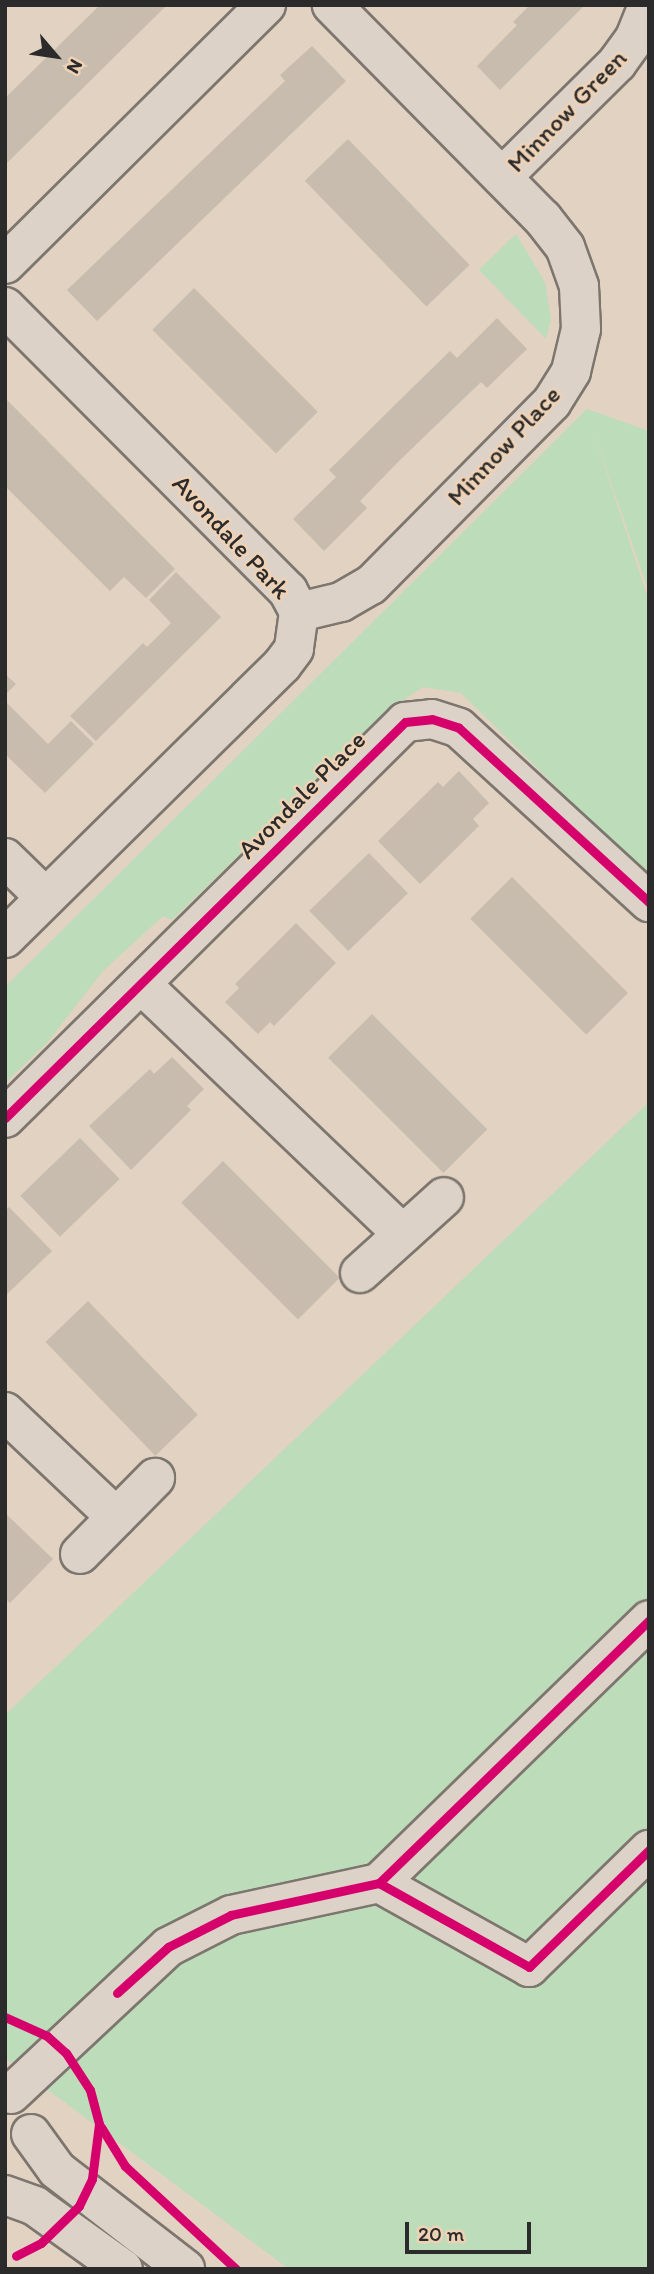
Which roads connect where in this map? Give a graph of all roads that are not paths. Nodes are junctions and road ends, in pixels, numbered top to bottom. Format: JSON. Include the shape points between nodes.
{"nodes":[{"id":1,"x":266,"y":5,"type":"edge"},
{"id":2,"x":332,"y":5,"type":"edge"},
{"id":3,"x":648,"y":5,"type":"edge"},
{"id":4,"x":502,"y":177,"type":"junction"},
{"id":5,"x":5,"y":264,"type":"edge"},
{"id":6,"x":5,"y":307,"type":"edge"},
{"id":7,"x":299,"y":612,"type":"junction"},
{"id":8,"x":5,"y":858,"type":"edge"},
{"id":9,"x":46,"y":898,"type":"junction"},
{"id":10,"x":649,"y":902,"type":"edge"},
{"id":11,"x":5,"y":938,"type":"edge"},
{"id":12,"x":141,"y":984,"type":"junction"},
{"id":13,"x":5,"y":1118,"type":"edge"},
{"id":14,"x":444,"y":1197,"type":"dead end"},
{"id":15,"x":403,"y":1234,"type":"junction"},
{"id":16,"x":360,"y":1273,"type":"dead end"},
{"id":17,"x":5,"y":1412,"type":"edge"},
{"id":18,"x":155,"y":1478,"type":"dead end"},
{"id":19,"x":116,"y":1517,"type":"junction"},
{"id":20,"x":80,"y":1555,"type":"dead end"},
{"id":21,"x":649,"y":1620,"type":"edge"},
{"id":22,"x":649,"y":1850,"type":"edge"},
{"id":23,"x":379,"y":1883,"type":"junction"},
{"id":24,"x":8,"y":2092,"type":"edge"},
{"id":25,"x":31,"y":2134,"type":"junction"},
{"id":26,"x":5,"y":2182,"type":"edge"},
{"id":27,"x":5,"y":2195,"type":"edge"},
{"id":28,"x":123,"y":2269,"type":"edge"},
{"id":29,"x":185,"y":2269,"type":"edge"}],
"edges":[{"from":1,"to":5,"type":"street"},
{"from":2,"to":4,"type":"street","name":"Minnow Place"},
{"from":3,"to":4,"type":"street","name":"Minnow Green","via":[[634,40],[617,63]]},
{"from":4,"to":7,"type":"street","name":"Minnow Place","via":[[565,247],[579,286],[581,329],[571,370],[552,402],[371,585],[341,602]]},
{"from":6,"to":7,"type":"street","name":"Avondale Park","via":[[288,592]]},
{"from":7,"to":9,"type":"street","name":"Avondale Park","via":[[294,649],[282,665]]},
{"from":8,"to":9,"type":"street"},
{"from":9,"to":11,"type":"street","name":"Avondale Park"},
{"from":10,"to":12,"type":"street","name":"Avondale Place","via":[[459,729],[432,719],[405,722]]},
{"from":12,"to":13,"type":"street","name":"Avondale Place"},
{"from":12,"to":15,"type":"street"},
{"from":14,"to":15,"type":"street"},
{"from":15,"to":16,"type":"street"},
{"from":17,"to":19,"type":"street"},
{"from":18,"to":19,"type":"street"},
{"from":19,"to":20,"type":"street"},
{"from":21,"to":23,"type":"street"},
{"from":22,"to":23,"type":"street","via":[[529,1967]]},
{"from":23,"to":24,"type":"street","via":[[231,1915],[168,1947]]},
{"from":24,"to":25,"type":"street","via":[[27,2115]]},
{"from":25,"to":26,"type":"street","via":[[18,2170]]},
{"from":25,"to":29,"type":"street","via":[[57,2170]]},
{"from":27,"to":28,"type":"street","via":[[35,2206]]}]}
